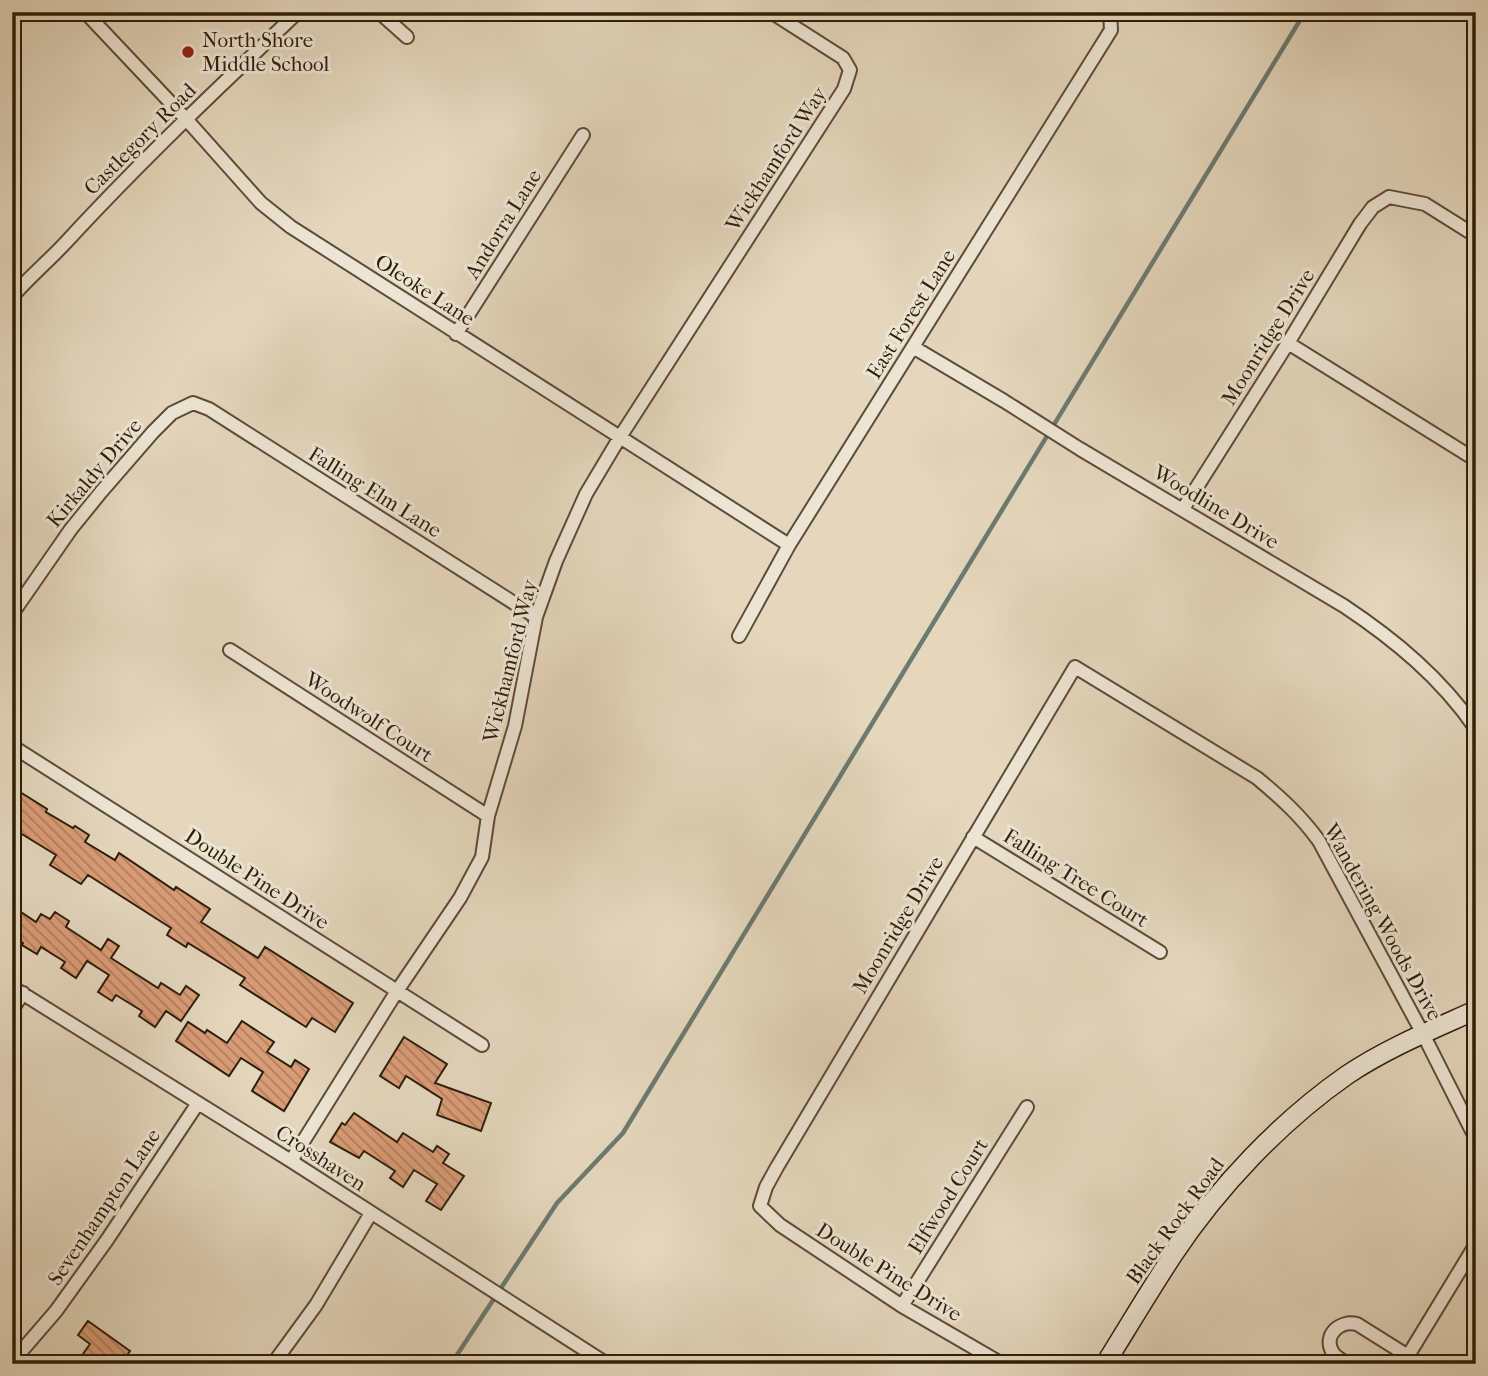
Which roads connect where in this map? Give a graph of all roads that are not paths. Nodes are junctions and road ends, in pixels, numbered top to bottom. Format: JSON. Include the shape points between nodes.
{"nodes":[{"id":1,"x":85,"y":12,"type":"edge"},
{"id":2,"x":298,"y":12,"type":"edge"},
{"id":3,"x":379,"y":12,"type":"edge"},
{"id":4,"x":771,"y":12,"type":"edge"},
{"id":5,"x":1110,"y":12,"type":"edge"},
{"id":6,"x":407,"y":37,"type":"dead end"},
{"id":7,"x":186,"y":119,"type":"junction"},
{"id":8,"x":583,"y":135,"type":"dead end"},
{"id":9,"x":1476,"y":236,"type":"edge"},
{"id":10,"x":12,"y":297,"type":"edge"},
{"id":11,"x":456,"y":334,"type":"junction"},
{"id":12,"x":1288,"y":343,"type":"junction"},
{"id":13,"x":913,"y":347,"type":"junction"},
{"id":14,"x":192,"y":403,"type":"joint"},
{"id":15,"x":620,"y":437,"type":"junction"},
{"id":16,"x":1476,"y":460,"type":"edge"},
{"id":17,"x":1183,"y":509,"type":"junction"},
{"id":18,"x":789,"y":545,"type":"junction"},
{"id":19,"x":12,"y":614,"type":"edge"},
{"id":20,"x":536,"y":617,"type":"junction"},
{"id":21,"x":739,"y":636,"type":"dead end"},
{"id":22,"x":230,"y":650,"type":"dead end"},
{"id":23,"x":1075,"y":667,"type":"joint"},
{"id":24,"x":1476,"y":729,"type":"edge"},
{"id":25,"x":12,"y":746,"type":"edge"},
{"id":26,"x":488,"y":816,"type":"junction"},
{"id":27,"x":972,"y":837,"type":"junction"},
{"id":28,"x":1160,"y":952,"type":"dead end"},
{"id":29,"x":18,"y":990,"type":"edge"},
{"id":30,"x":397,"y":991,"type":"junction"},
{"id":31,"x":12,"y":1010,"type":"edge"},
{"id":32,"x":1476,"y":1010,"type":"edge"},
{"id":33,"x":1423,"y":1034,"type":"junction"},
{"id":34,"x":482,"y":1045,"type":"dead end"},
{"id":35,"x":198,"y":1103,"type":"junction"},
{"id":36,"x":1027,"y":1107,"type":"dead end"},
{"id":37,"x":1476,"y":1139,"type":"edge"},
{"id":38,"x":290,"y":1161,"type":"junction"},
{"id":39,"x":760,"y":1206,"type":"joint"},
{"id":40,"x":371,"y":1213,"type":"junction"},
{"id":41,"x":1476,"y":1244,"type":"edge"},
{"id":42,"x":902,"y":1306,"type":"junction"},
{"id":43,"x":1405,"y":1360,"type":"edge"},
{"id":44,"x":12,"y":1362,"type":"edge"},
{"id":45,"x":273,"y":1364,"type":"edge"},
{"id":46,"x":607,"y":1364,"type":"edge"},
{"id":47,"x":1002,"y":1364,"type":"edge"},
{"id":48,"x":1105,"y":1364,"type":"edge"},
{"id":49,"x":1348,"y":1364,"type":"edge"}],
"edges":[{"from":1,"to":7,"type":"street","name":"Oleoke Lane"},
{"from":2,"to":7,"type":"street","name":"Castlegory Road"},
{"from":3,"to":6,"type":"street"},
{"from":4,"to":15,"type":"street","name":"Wickhamford Way","via":[[843,58],[850,70],[844,89]]},
{"from":5,"to":13,"type":"street","name":"East Forest Lane","via":[[1111,30]]},
{"from":7,"to":10,"type":"street","name":"Castlegory Road"},
{"from":7,"to":11,"type":"street","name":"Oleoke Lane","via":[[261,203],[290,227]]},
{"from":8,"to":11,"type":"street","name":"Andorra Lane"},
{"from":9,"to":12,"type":"street","name":"Moonridge Drive","via":[[1425,204],[1389,197],[1360,223]]},
{"from":11,"to":15,"type":"street","name":"Oleoke Lane"},
{"from":12,"to":16,"type":"street"},
{"from":12,"to":17,"type":"street","name":"Moonridge Drive"},
{"from":13,"to":17,"type":"street","name":"Woodline Drive"},
{"from":13,"to":18,"type":"street","name":"East Forest Lane"},
{"from":14,"to":19,"type":"street","name":"Kirkaldy Drive","via":[[172,413],[101,492]]},
{"from":14,"to":20,"type":"street","name":"Falling Elm Lane","via":[[209,409]]},
{"from":15,"to":18,"type":"street","name":"Oleoke Lane"},
{"from":15,"to":20,"type":"street","name":"Wickhamford Way","via":[[586,494]]},
{"from":17,"to":24,"type":"street","name":"Woodline Drive","via":[[1380,631],[1443,687]]},
{"from":18,"to":21,"type":"street","name":"East Forest Lane"},
{"from":20,"to":26,"type":"street","name":"Wickhamford Way","via":[[516,726]]},
{"from":22,"to":26,"type":"street","name":"Woodwolf Court"},
{"from":23,"to":27,"type":"street","name":"Moonridge Drive"},
{"from":23,"to":33,"type":"street","name":"Wandering Woods Drive","via":[[1257,778],[1297,813],[1319,841]]},
{"from":25,"to":30,"type":"street","name":"Double Pine Drive"},
{"from":26,"to":30,"type":"street","name":"Wickhamford Way","via":[[482,857]]},
{"from":27,"to":28,"type":"street","name":"Falling Tree Court"},
{"from":27,"to":39,"type":"street","name":"Moonridge Drive","via":[[777,1167]]},
{"from":29,"to":31,"type":"street"},
{"from":29,"to":35,"type":"street","name":"Crosshaven"},
{"from":30,"to":34,"type":"street","name":"Double Pine Drive"},
{"from":30,"to":38,"type":"street","name":"Wickhamford Way"},
{"from":32,"to":33,"type":"street","name":"Black Rock Road"},
{"from":33,"to":37,"type":"street","name":"Wandering Woods Drive"},
{"from":33,"to":48,"type":"street","name":"Black Rock Road","via":[[1328,1089],[1246,1164],[1174,1254]]},
{"from":35,"to":38,"type":"street","name":"Crosshaven"},
{"from":35,"to":44,"type":"street","name":"Sevenhampton Lane","via":[[107,1240]]},
{"from":36,"to":42,"type":"street","name":"Elfwood Court"},
{"from":38,"to":40,"type":"street","name":"Crosshaven"},
{"from":39,"to":42,"type":"street","name":"Double Pine Drive","via":[[780,1225]]},
{"from":40,"to":45,"type":"street","via":[[316,1305]]},
{"from":40,"to":46,"type":"street","name":"Crosshaven"},
{"from":41,"to":43,"type":"street"},
{"from":42,"to":47,"type":"street","name":"Double Pine Drive"},
{"from":43,"to":49,"type":"street","via":[[1350,1322],[1337,1327],[1330,1339],[1333,1353]]}]}
